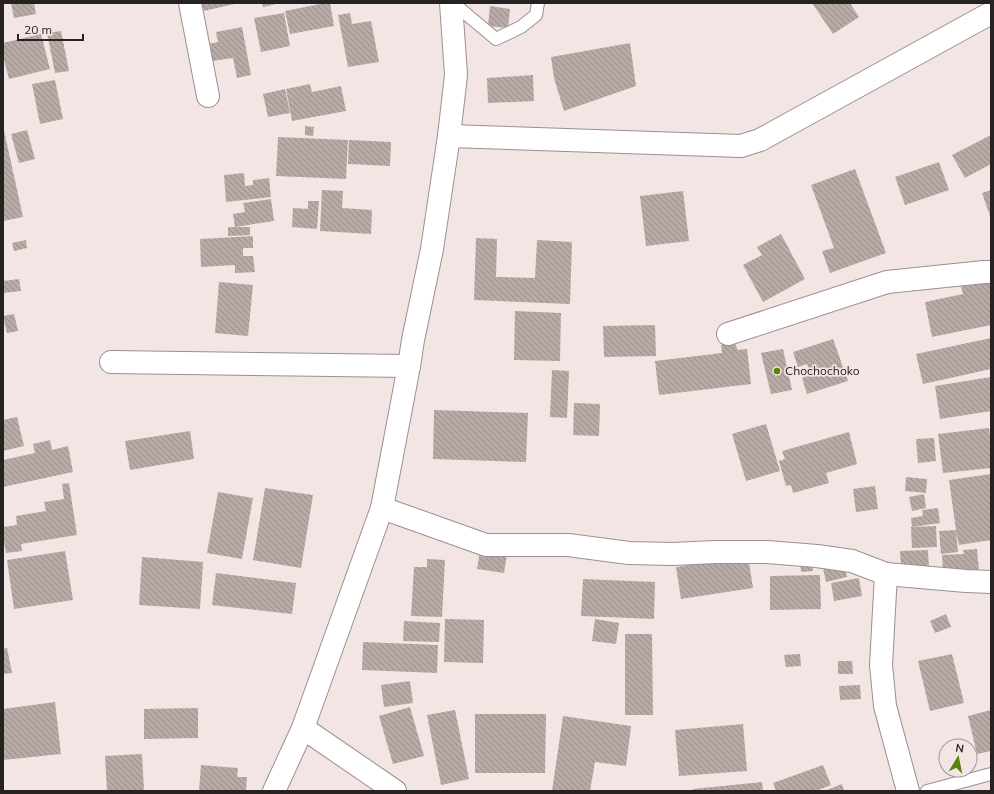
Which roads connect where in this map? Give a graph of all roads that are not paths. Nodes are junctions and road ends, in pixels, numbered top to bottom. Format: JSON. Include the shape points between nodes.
{"nodes":[{"id":1,"x":190,"y":3,"type":"edge"},
{"id":2,"x":452,"y":3,"type":"edge"},
{"id":3,"x":538,"y":3,"type":"edge"},
{"id":4,"x":991,"y":13,"type":"edge"},
{"id":5,"x":208,"y":96,"type":"dead end"},
{"id":6,"x":449,"y":136,"type":"junction"},
{"id":7,"x":991,"y":272,"type":"edge"},
{"id":8,"x":728,"y":334,"type":"dead end"},
{"id":9,"x":111,"y":362,"type":"dead end"},
{"id":10,"x":410,"y":366,"type":"junction"},
{"id":11,"x":382,"y":508,"type":"junction"},
{"id":12,"x":886,"y":574,"type":"junction"},
{"id":13,"x":991,"y":582,"type":"edge"},
{"id":14,"x":303,"y":728,"type":"junction"},
{"id":15,"x":991,"y":774,"type":"edge"},
{"id":16,"x":274,"y":791,"type":"edge"},
{"id":17,"x":395,"y":791,"type":"edge"},
{"id":18,"x":908,"y":791,"type":"edge"},
{"id":19,"x":927,"y":791,"type":"edge"}],
"edges":[{"from":1,"to":5,"type":"street"},
{"from":2,"to":3,"type":"lane","via":[[496,39],[521,27],[536,15]]},
{"from":2,"to":6,"type":"street","via":[[456,75]]},
{"from":4,"to":6,"type":"street","via":[[760,140],[741,146]]},
{"from":6,"to":10,"type":"street","via":[[432,249]]},
{"from":7,"to":8,"type":"street","via":[[887,282]]},
{"from":9,"to":10,"type":"street"},
{"from":10,"to":11,"type":"street"},
{"from":11,"to":12,"type":"street","via":[[486,545],[568,545],[636,553],[716,552],[817,556],[852,561]]},
{"from":11,"to":14,"type":"street"},
{"from":12,"to":13,"type":"street"},
{"from":12,"to":18,"type":"street","via":[[881,665],[885,706]]},
{"from":14,"to":16,"type":"street"},
{"from":14,"to":17,"type":"street"},
{"from":15,"to":19,"type":"lane"}]}
